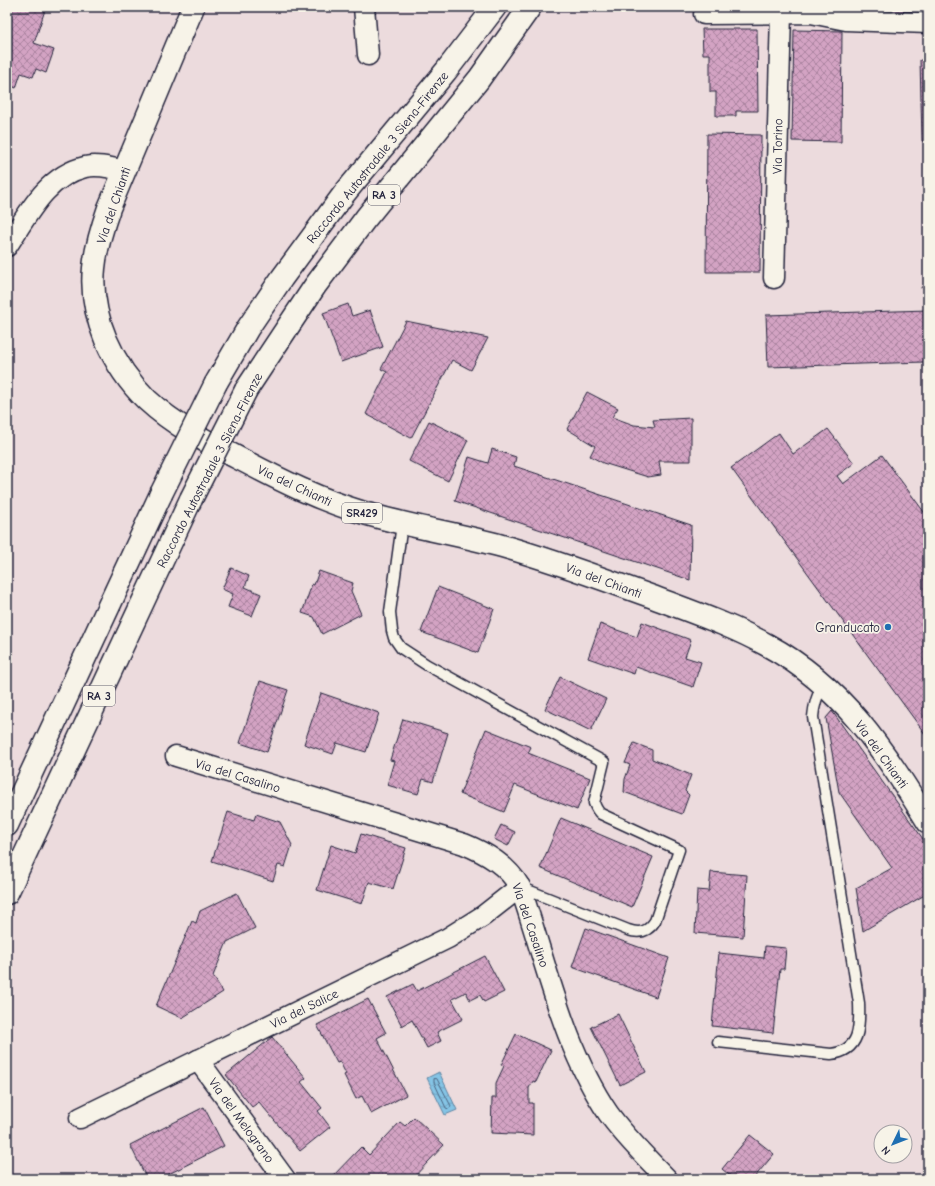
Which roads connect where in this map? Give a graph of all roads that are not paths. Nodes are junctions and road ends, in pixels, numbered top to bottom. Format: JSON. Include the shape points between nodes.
{"nodes":[{"id":1,"x":193,"y":7,"type":"edge"},
{"id":2,"x":364,"y":7,"type":"edge"},
{"id":3,"x":495,"y":7,"type":"edge"},
{"id":4,"x":530,"y":7,"type":"edge"},
{"id":5,"x":781,"y":13,"type":"junction"},
{"id":6,"x":704,"y":14,"type":"dead end"},
{"id":7,"x":854,"y":14,"type":"edge"},
{"id":8,"x":928,"y":23,"type":"edge"},
{"id":9,"x":368,"y":56,"type":"dead end"},
{"id":10,"x":124,"y":171,"type":"junction"},
{"id":11,"x":7,"y":246,"type":"edge"},
{"id":12,"x":774,"y":278,"type":"dead end"},
{"id":13,"x":402,"y":524,"type":"junction"},
{"id":14,"x":823,"y":684,"type":"junction"},
{"id":15,"x":176,"y":756,"type":"dead end"},
{"id":16,"x":928,"y":822,"type":"edge"},
{"id":17,"x":7,"y":825,"type":"edge"},
{"id":18,"x":520,"y":886,"type":"junction"},
{"id":19,"x":7,"y":893,"type":"edge"},
{"id":20,"x":718,"y":1042,"type":"dead end"},
{"id":21,"x":198,"y":1060,"type":"junction"},
{"id":22,"x":80,"y":1118,"type":"dead end"},
{"id":23,"x":285,"y":1179,"type":"edge"},
{"id":24,"x":667,"y":1179,"type":"edge"}],
"edges":[{"from":1,"to":10,"type":"main road","name":"Via del Chianti","number":"SR429"},
{"from":2,"to":9,"type":"street"},
{"from":3,"to":17,"type":"main road","name":"Raccordo Autostradale 3 Siena-Firenze","number":"RA 3","bridge":true,"via":[[446,71],[344,194],[248,328],[216,383],[161,494]]},
{"from":4,"to":19,"type":"main road","name":"Raccordo Autostradale 3 Siena-Firenze","number":"RA 3","bridge":true,"via":[[479,79],[366,218],[315,286],[246,390],[191,499]]},
{"from":5,"to":6,"type":"street"},
{"from":5,"to":7,"type":"street","via":[[817,13],[839,19]]},
{"from":5,"to":12,"type":"street","name":"Via Torino"},
{"from":7,"to":8,"type":"street"},
{"from":10,"to":11,"type":"street","via":[[101,166],[85,167],[61,178],[41,196]]},
{"from":10,"to":13,"type":"main road","name":"Via del Chianti","number":"SR429","via":[[99,241],[94,267],[94,292],[99,318],[109,347],[133,383],[167,416],[220,448],[320,497],[359,512]]},
{"from":13,"to":14,"type":"main road","name":"Via del Chianti","number":"SR429","via":[[546,559],[719,622],[768,645]]},
{"from":13,"to":18,"type":"lane","via":[[390,612],[394,638],[401,648],[426,665],[604,762],[594,803],[598,812],[679,850],[655,921],[646,931],[628,930]]},
{"from":14,"to":16,"type":"main road","name":"Via del Chianti","number":"SR429","via":[[844,703],[882,751]]},
{"from":14,"to":20,"type":"lane","via":[[815,701],[813,717],[859,1003],[857,1036],[847,1050],[831,1054]]},
{"from":15,"to":18,"type":"street","name":"Via del Casalino","via":[[464,844],[497,862]]},
{"from":18,"to":21,"type":"street","name":"Via del Salice","via":[[483,916],[448,938]]},
{"from":18,"to":24,"type":"street","name":"Via del Casalino","via":[[555,996],[584,1070],[624,1134]]},
{"from":21,"to":22,"type":"street","name":"Via del Salice"},
{"from":21,"to":23,"type":"street","name":"Via del Melograno"}]}
